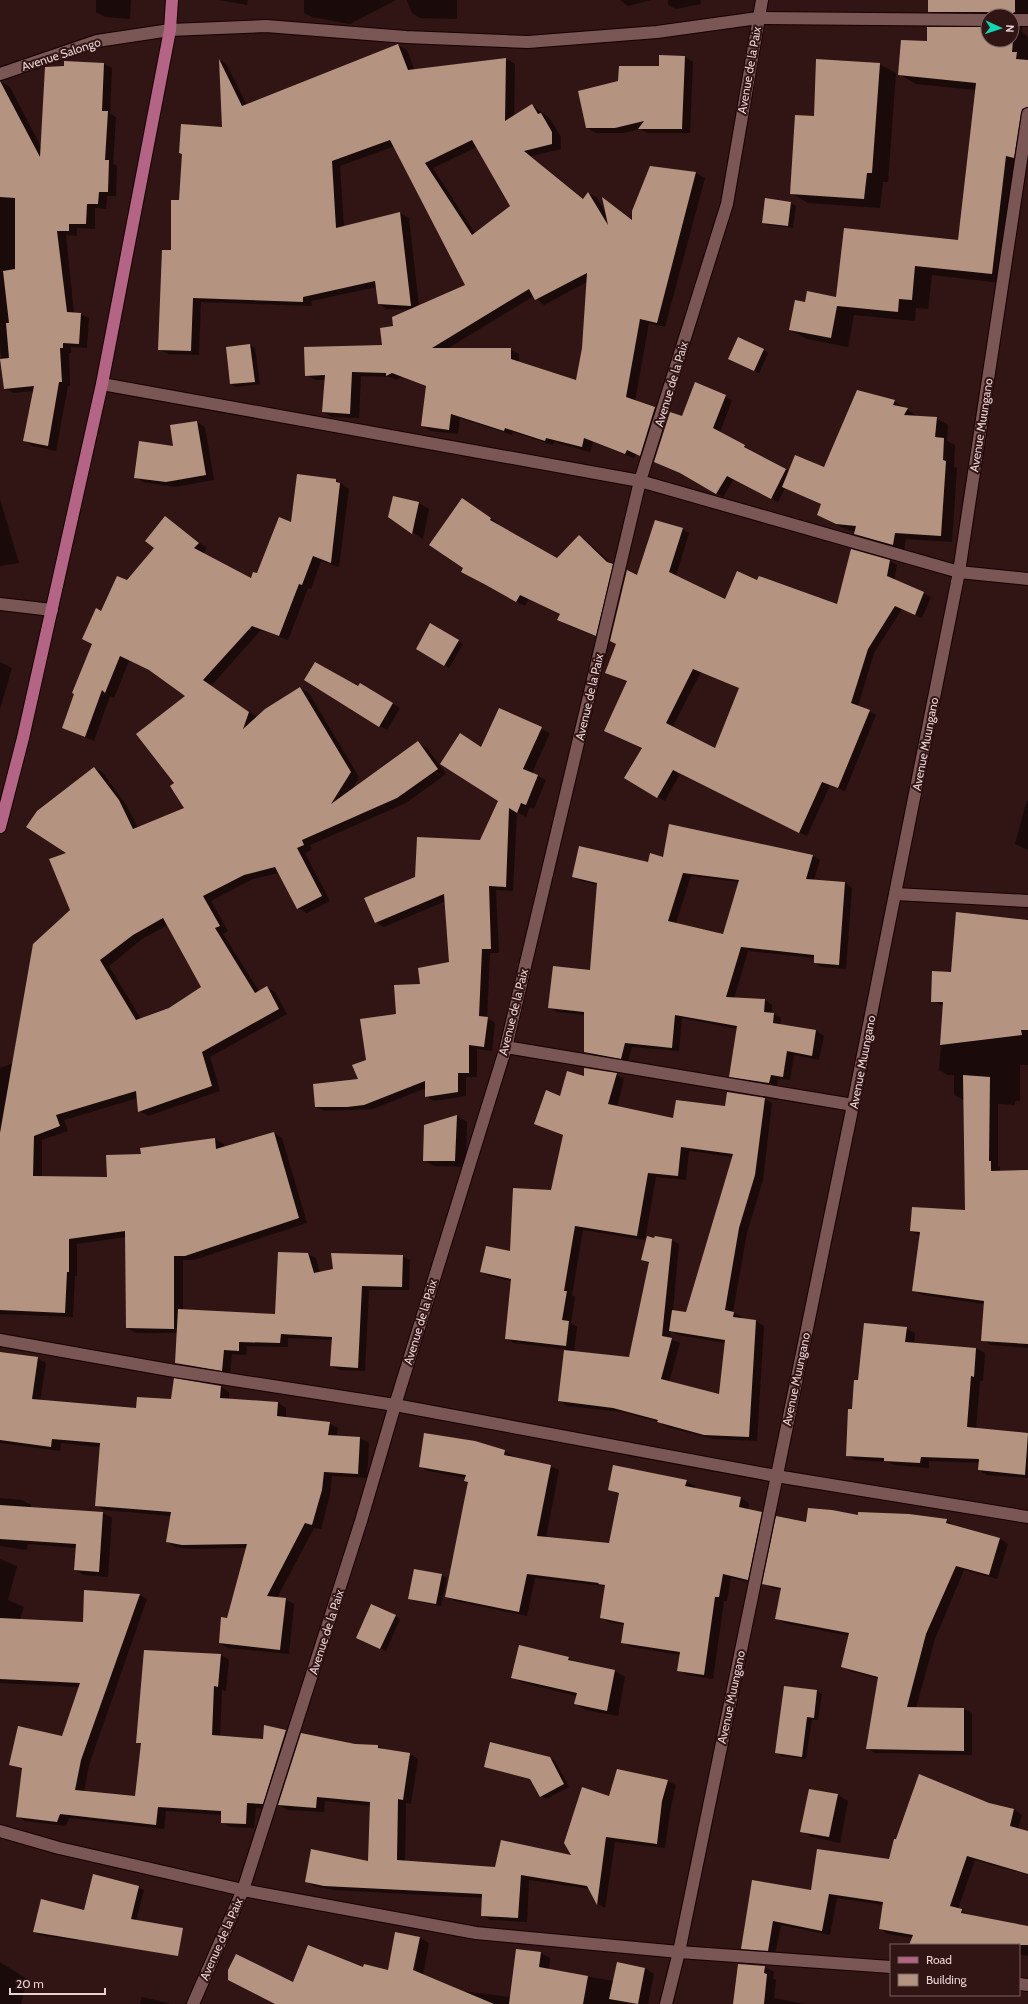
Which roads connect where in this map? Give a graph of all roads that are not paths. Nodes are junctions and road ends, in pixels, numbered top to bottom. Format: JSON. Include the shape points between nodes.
{"nodes":[{"id":1,"x":172,"y":0,"type":"edge"},
{"id":2,"x":762,"y":0,"type":"edge"},
{"id":3,"x":758,"y":18,"type":"junction"},
{"id":4,"x":980,"y":20,"type":"edge"},
{"id":5,"x":170,"y":30,"type":"junction"},
{"id":6,"x":0,"y":74,"type":"edge"},
{"id":7,"x":1028,"y":114,"type":"edge"},
{"id":8,"x":102,"y":384,"type":"junction"},
{"id":9,"x":640,"y":481,"type":"junction"},
{"id":10,"x":960,"y":572,"type":"junction"},
{"id":11,"x":1028,"y":579,"type":"edge"},
{"id":12,"x":0,"y":604,"type":"edge"},
{"id":13,"x":52,"y":610,"type":"junction"},
{"id":14,"x":0,"y":827,"type":"edge"},
{"id":15,"x":895,"y":894,"type":"junction"},
{"id":16,"x":1028,"y":901,"type":"edge"},
{"id":17,"x":506,"y":1047,"type":"junction"},
{"id":18,"x":853,"y":1105,"type":"junction"},
{"id":19,"x":0,"y":1340,"type":"edge"},
{"id":20,"x":395,"y":1405,"type":"junction"},
{"id":21,"x":776,"y":1476,"type":"junction"},
{"id":22,"x":1028,"y":1517,"type":"edge"},
{"id":23,"x":0,"y":1831,"type":"edge"},
{"id":24,"x":243,"y":1890,"type":"junction"},
{"id":25,"x":679,"y":1952,"type":"junction"},
{"id":26,"x":890,"y":1967,"type":"edge"},
{"id":27,"x":192,"y":2004,"type":"edge"},
{"id":28,"x":666,"y":2004,"type":"edge"}],
"edges":[{"from":1,"to":5,"type":"main road"},
{"from":2,"to":3,"type":"street","name":"Avenue de la Paix"},
{"from":3,"to":4,"type":"street","name":"Avenue Salongo"},
{"from":3,"to":5,"type":"street","name":"Avenue Salongo","via":[[657,32],[528,42],[406,37],[266,26]]},
{"from":3,"to":9,"type":"street","name":"Avenue de la Paix","via":[[727,204]]},
{"from":5,"to":6,"type":"street","name":"Avenue Salongo","via":[[97,40]]},
{"from":5,"to":8,"type":"main road"},
{"from":7,"to":10,"type":"street","name":"Avenue Muungano"},
{"from":8,"to":9,"type":"street"},
{"from":8,"to":13,"type":"main road"},
{"from":9,"to":10,"type":"street"},
{"from":9,"to":17,"type":"street","name":"Avenue de la Paix"},
{"from":10,"to":11,"type":"street"},
{"from":10,"to":15,"type":"street","name":"Avenue Muungano"},
{"from":12,"to":13,"type":"street"},
{"from":13,"to":14,"type":"main road"},
{"from":15,"to":16,"type":"street"},
{"from":15,"to":18,"type":"street","name":"Avenue Muungano"},
{"from":17,"to":18,"type":"street"},
{"from":17,"to":20,"type":"street","name":"Avenue de la Paix"},
{"from":18,"to":21,"type":"street","name":"Avenue Muungano"},
{"from":19,"to":20,"type":"street","via":[[169,1370]]},
{"from":20,"to":21,"type":"street"},
{"from":20,"to":24,"type":"street","name":"Avenue de la Paix","via":[[361,1521]]},
{"from":21,"to":22,"type":"street"},
{"from":21,"to":25,"type":"street","name":"Avenue Muungano"},
{"from":23,"to":24,"type":"street","via":[[59,1848]]},
{"from":24,"to":25,"type":"street","via":[[476,1933]]},
{"from":24,"to":27,"type":"street","name":"Avenue de la Paix"},
{"from":25,"to":26,"type":"street"},
{"from":25,"to":28,"type":"street","name":"Avenue Muungano"}]}
